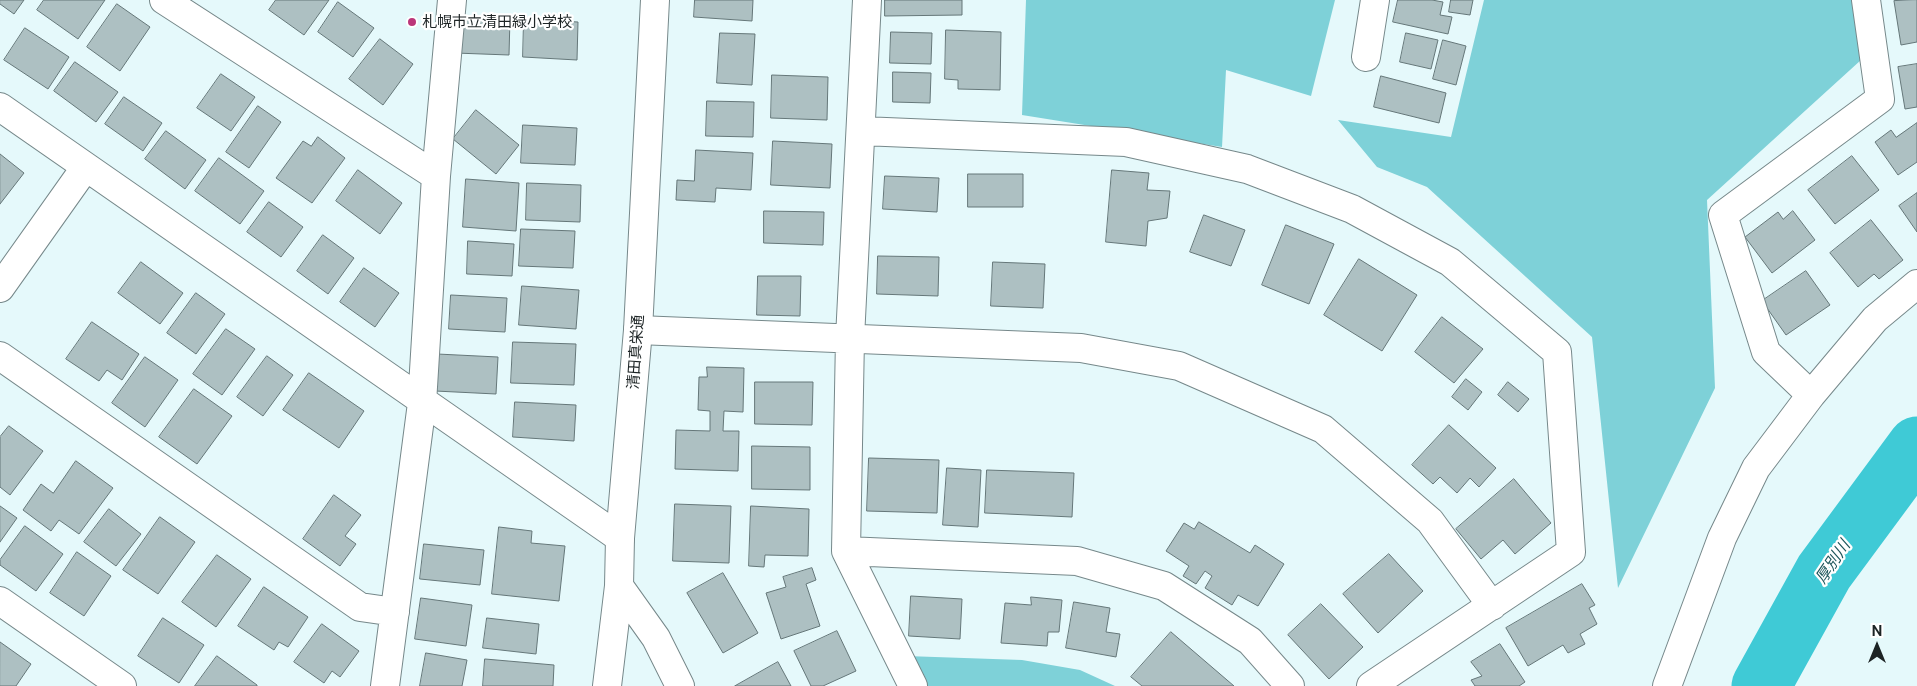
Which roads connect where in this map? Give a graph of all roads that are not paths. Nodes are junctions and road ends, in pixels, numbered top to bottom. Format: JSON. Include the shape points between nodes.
{"nodes":[{"id":1,"x":164,"y":0,"type":"edge"},
{"id":2,"x":452,"y":0,"type":"edge"},
{"id":3,"x":655,"y":0,"type":"edge"},
{"id":4,"x":867,"y":0,"type":"edge"},
{"id":5,"x":1375,"y":0,"type":"edge"},
{"id":6,"x":1866,"y":0,"type":"edge"},
{"id":7,"x":1366,"y":57,"type":"dead end"},
{"id":8,"x":0,"y":107,"type":"edge"},
{"id":9,"x":862,"y":132,"type":"junction"},
{"id":10,"x":85,"y":168,"type":"junction"},
{"id":11,"x":436,"y":176,"type":"junction"},
{"id":12,"x":1917,"y":284,"type":"edge"},
{"id":13,"x":0,"y":288,"type":"edge"},
{"id":14,"x":638,"y":330,"type":"junction"},
{"id":15,"x":850,"y":338,"type":"junction"},
{"id":16,"x":0,"y":356,"type":"edge"},
{"id":17,"x":1811,"y":395,"type":"junction"},
{"id":18,"x":422,"y":403,"type":"junction"},
{"id":19,"x":620,"y":538,"type":"junction"},
{"id":20,"x":846,"y":551,"type":"junction"},
{"id":21,"x":619,"y":586,"type":"junction"},
{"id":22,"x":0,"y":602,"type":"edge"},
{"id":23,"x":1492,"y":606,"type":"junction"},
{"id":24,"x":395,"y":612,"type":"junction"},
{"id":25,"x":122,"y":686,"type":"edge"},
{"id":26,"x":385,"y":686,"type":"edge"},
{"id":27,"x":607,"y":686,"type":"edge"},
{"id":28,"x":680,"y":686,"type":"edge"},
{"id":29,"x":913,"y":686,"type":"edge"},
{"id":30,"x":1290,"y":686,"type":"edge"},
{"id":31,"x":1371,"y":686,"type":"edge"},
{"id":32,"x":1667,"y":686,"type":"edge"}],
"edges":[{"from":1,"to":11,"type":"street"},
{"from":2,"to":11,"type":"street"},
{"from":3,"to":14,"type":"street","name":"清田真栄通"},
{"from":4,"to":9,"type":"street"},
{"from":5,"to":7,"type":"street"},
{"from":6,"to":17,"type":"street","via":[[1880,99],[1723,215],[1766,352]]},
{"from":8,"to":10,"type":"street"},
{"from":9,"to":15,"type":"street"},
{"from":9,"to":23,"type":"street","via":[[1126,142],[1247,169],[1352,209],[1450,262],[1557,352],[1571,552]]},
{"from":10,"to":13,"type":"street"},
{"from":10,"to":18,"type":"street"},
{"from":11,"to":18,"type":"street"},
{"from":12,"to":17,"type":"street","via":[[1875,319]]},
{"from":14,"to":15,"type":"street"},
{"from":14,"to":19,"type":"street","name":"清田真栄通"},
{"from":15,"to":20,"type":"street"},
{"from":15,"to":23,"type":"street","via":[[1081,348],[1179,366],[1323,429],[1430,521]]},
{"from":16,"to":24,"type":"street","via":[[360,607]]},
{"from":17,"to":32,"type":"street","via":[[1756,468],[1722,538]]},
{"from":18,"to":19,"type":"street"},
{"from":18,"to":24,"type":"street"},
{"from":19,"to":21,"type":"street","name":"清田真栄通"},
{"from":20,"to":29,"type":"street"},
{"from":20,"to":30,"type":"street","via":[[1077,561],[1164,586],[1250,641]]},
{"from":21,"to":27,"type":"street","name":"清田真栄通"},
{"from":21,"to":28,"type":"street","via":[[656,638]]},
{"from":22,"to":25,"type":"street"},
{"from":23,"to":31,"type":"street"},
{"from":24,"to":26,"type":"street"}]}
